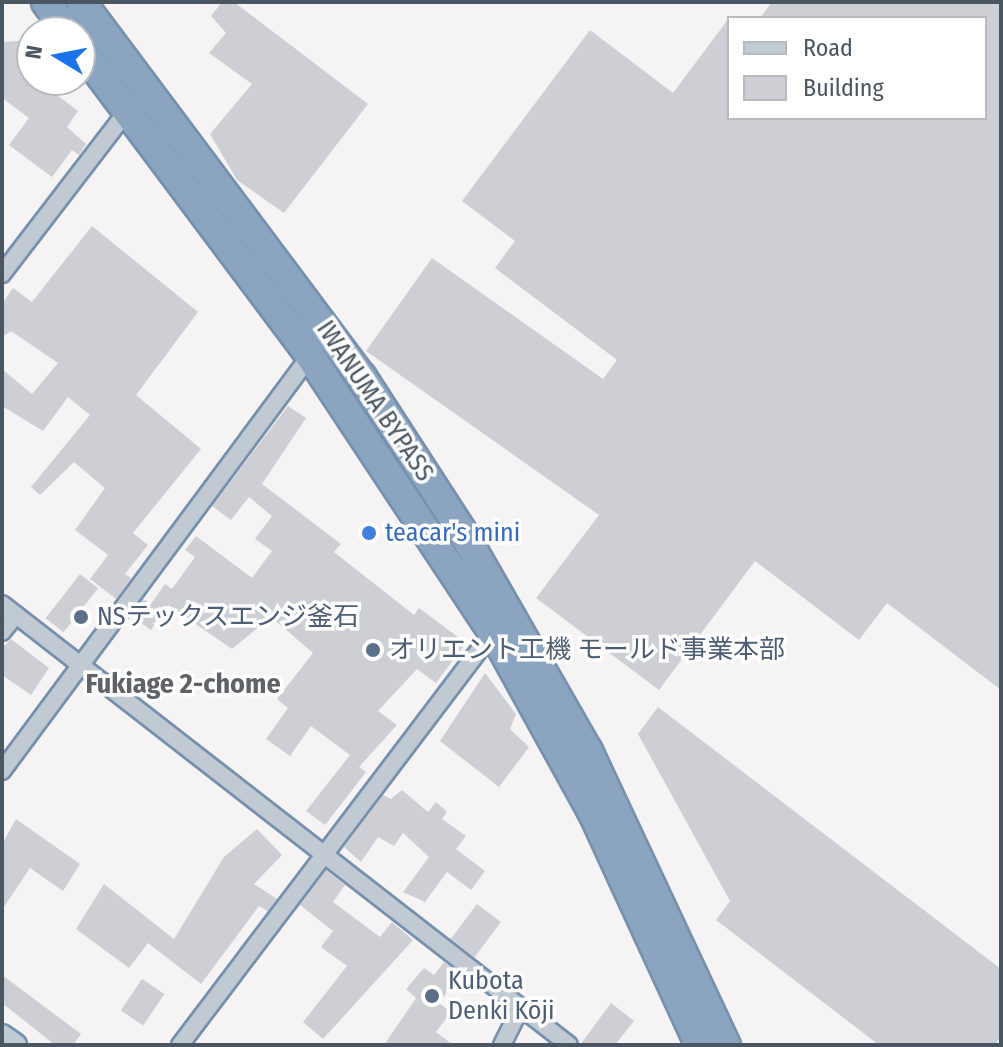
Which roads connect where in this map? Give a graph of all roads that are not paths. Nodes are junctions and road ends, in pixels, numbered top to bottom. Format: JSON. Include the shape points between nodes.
{"nodes":[{"id":1,"x":81,"y":2,"type":"edge"},
{"id":2,"x":96,"y":69,"type":"edge"},
{"id":3,"x":127,"y":111,"type":"junction"},
{"id":4,"x":2,"y":274,"type":"edge"},
{"id":5,"x":310,"y":356,"type":"junction"},
{"id":6,"x":2,"y":604,"type":"edge"},
{"id":7,"x":16,"y":615,"type":"junction"},
{"id":8,"x":2,"y":632,"type":"edge"},
{"id":9,"x":493,"y":632,"type":"junction"},
{"id":10,"x":83,"y":667,"type":"junction"},
{"id":11,"x":2,"y":771,"type":"edge"},
{"id":12,"x":322,"y":854,"type":"junction"},
{"id":13,"x":521,"y":1007,"type":"junction"},
{"id":14,"x":2,"y":1036,"type":"edge"},
{"id":15,"x":15,"y":1045,"type":"edge"},
{"id":16,"x":180,"y":1045,"type":"edge"},
{"id":17,"x":502,"y":1045,"type":"edge"},
{"id":18,"x":569,"y":1045,"type":"edge"},
{"id":19,"x":700,"y":1045,"type":"edge"},
{"id":20,"x":726,"y":1045,"type":"edge"}],
"edges":[{"from":1,"to":20,"type":"highway","name":"IWANUMA BYPASS","via":[[362,377],[463,533],[588,751]]},
{"from":2,"to":3,"type":"highway","name":"IWANUMA BYPASS"},
{"from":3,"to":4,"type":"street"},
{"from":3,"to":5,"type":"highway","name":"IWANUMA BYPASS"},
{"from":5,"to":9,"type":"highway","name":"IWANUMA BYPASS"},
{"from":5,"to":10,"type":"street"},
{"from":6,"to":7,"type":"street"},
{"from":7,"to":8,"type":"street"},
{"from":7,"to":10,"type":"street"},
{"from":9,"to":12,"type":"street"},
{"from":9,"to":19,"type":"highway","name":"IWANUMA BYPASS","via":[[594,815]]},
{"from":10,"to":11,"type":"street"},
{"from":10,"to":12,"type":"street"},
{"from":12,"to":13,"type":"street"},
{"from":12,"to":16,"type":"street"},
{"from":13,"to":17,"type":"street"},
{"from":13,"to":18,"type":"street"},
{"from":14,"to":15,"type":"street"}]}
